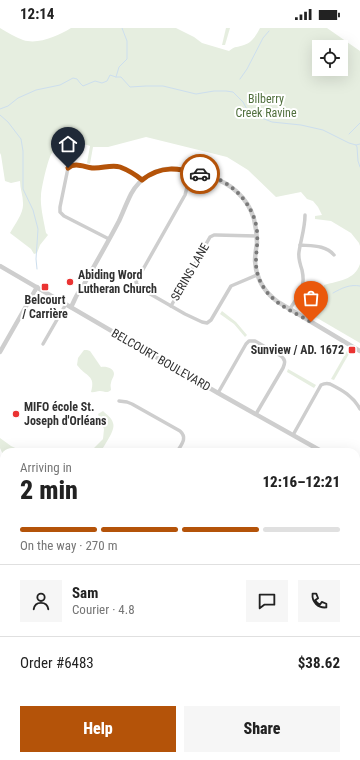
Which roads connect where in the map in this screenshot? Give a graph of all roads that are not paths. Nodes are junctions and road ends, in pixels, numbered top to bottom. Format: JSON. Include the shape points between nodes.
{"nodes":[{"id":1,"x":191,"y":172,"type":"junction"},
{"id":2,"x":142,"y":180,"type":"junction"},
{"id":3,"x":305,"y":215,"type":"dead end"},
{"id":4,"x":256,"y":236,"type":"junction"},
{"id":5,"x":109,"y":239,"type":"junction"},
{"id":6,"x":300,"y":245,"type":"junction"},
{"id":7,"x":334,"y":255,"type":"dead end"},
{"id":8,"x":0,"y":266,"type":"edge"},
{"id":9,"x":257,"y":275,"type":"junction"},
{"id":10,"x":37,"y":288,"type":"junction"},
{"id":11,"x":66,"y":304,"type":"junction"},
{"id":12,"x":72,"y":305,"type":"junction"},
{"id":13,"x":171,"y":306,"type":"junction"},
{"id":14,"x":289,"y":310,"type":"junction"},
{"id":15,"x":43,"y":344,"type":"dead end"},
{"id":16,"x":360,"y":351,"type":"edge"},
{"id":17,"x":0,"y":352,"type":"edge"},
{"id":18,"x":218,"y":393,"type":"junction"},
{"id":19,"x":119,"y":401,"type":"dead end"},
{"id":20,"x":360,"y":409,"type":"edge"},
{"id":21,"x":256,"y":414,"type":"junction"},
{"id":22,"x":293,"y":435,"type":"junction"},
{"id":23,"x":179,"y":448,"type":"edge"},
{"id":24,"x":316,"y":448,"type":"edge"}],
"edges":[{"from":1,"to":2,"type":"street","via":[[164,170]]},
{"from":1,"to":4,"type":"street","via":[[217,179],[236,191],[252,214]]},
{"from":1,"to":13,"type":"street","via":[[185,195],[136,282],[140,288]]},
{"from":2,"to":5,"type":"street","via":[[132,193]]},
{"from":2,"to":5,"type":"street","via":[[116,166],[98,168],[74,165],[68,168],[60,212]]},
{"from":3,"to":6,"type":"street"},
{"from":4,"to":9,"type":"street"},
{"from":4,"to":13,"type":"street","name":"SERINS LANE","via":[[210,237]]},
{"from":5,"to":12,"type":"street"},
{"from":6,"to":7,"type":"street","via":[[326,248]]},
{"from":6,"to":14,"type":"street","via":[[303,284]]},
{"from":8,"to":10,"type":"street","name":"BELCOURT BOULEVARD"},
{"from":9,"to":13,"type":"street","via":[[231,286],[207,323]]},
{"from":9,"to":14,"type":"street","via":[[268,294]]},
{"from":10,"to":11,"type":"street","name":"BELCOURT BOULEVARD"},
{"from":10,"to":17,"type":"street"},
{"from":11,"to":12,"type":"street","name":"BELCOURT BOULEVARD"},
{"from":11,"to":15,"type":"street"},
{"from":12,"to":18,"type":"street","name":"BELCOURT BOULEVARD"},
{"from":14,"to":16,"type":"street"},
{"from":18,"to":21,"type":"street","name":"BELCOURT BOULEVARD"},
{"from":18,"to":21,"type":"street","via":[[246,344],[255,341],[281,356],[285,362]]},
{"from":19,"to":23,"type":"street","via":[[132,404],[180,431],[184,438]]},
{"from":20,"to":22,"type":"street","via":[[350,395],[324,383]]},
{"from":21,"to":22,"type":"street","name":"BELCOURT BOULEVARD"},
{"from":22,"to":24,"type":"street","name":"BELCOURT BOULEVARD"}]}
